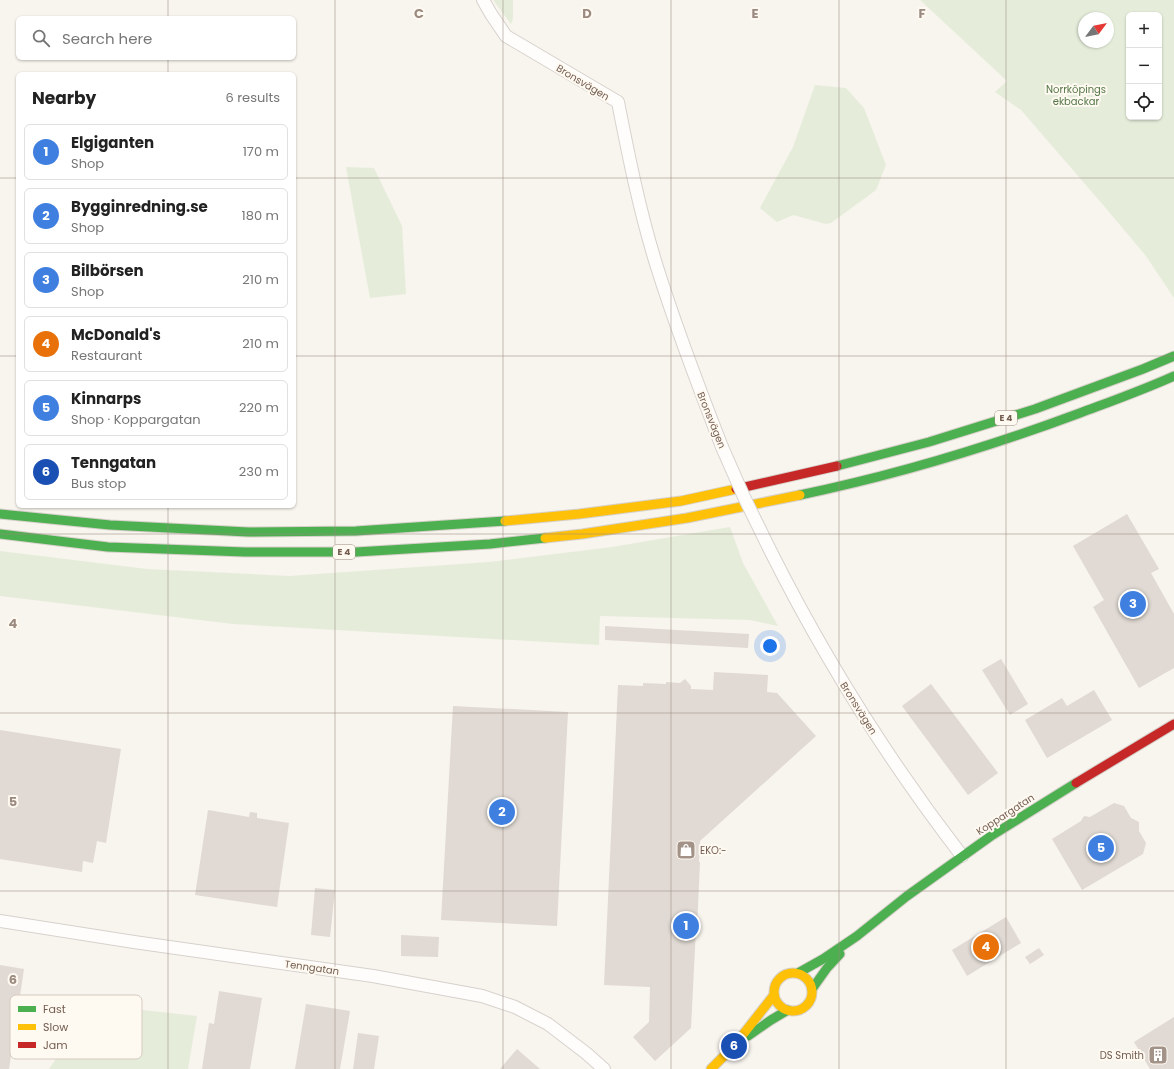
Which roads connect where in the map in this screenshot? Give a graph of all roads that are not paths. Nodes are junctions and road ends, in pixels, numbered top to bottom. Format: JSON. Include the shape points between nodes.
{"nodes":[{"id":1,"x":483,"y":0,"type":"edge"},
{"id":2,"x":1174,"y":356,"type":"edge"},
{"id":3,"x":1174,"y":376,"type":"edge"},
{"id":4,"x":0,"y":514,"type":"edge"},
{"id":5,"x":0,"y":534,"type":"edge"},
{"id":6,"x":1174,"y":724,"type":"edge"},
{"id":7,"x":962,"y":856,"type":"junction"},
{"id":8,"x":0,"y":921,"type":"edge"},
{"id":9,"x":857,"y":936,"type":"junction"},
{"id":10,"x":798,"y":973,"type":"junction"},
{"id":11,"x":812,"y":989,"type":"junction"},
{"id":12,"x":774,"y":995,"type":"junction"},
{"id":13,"x":788,"y":1010,"type":"junction"},
{"id":14,"x":734,"y":1046,"type":"junction"},
{"id":15,"x":604,"y":1069,"type":"edge"},
{"id":16,"x":712,"y":1069,"type":"edge"}],
"edges":[{"from":1,"to":7,"type":"street","name":"Bronsvägen","bridge":true,"via":[[506,36],[618,102],[636,189],[657,266],[698,386],[744,497],[812,631],[861,712]]},
{"from":2,"to":4,"type":"main road","number":"E 4","via":[[1035,409],[922,444],[681,501],[487,523],[356,531],[248,532],[110,525]]},
{"from":3,"to":5,"type":"main road","number":"E 4","via":[[1042,427],[927,464],[837,487],[694,516],[582,534],[490,544],[372,551],[245,552],[108,547]]},
{"from":6,"to":7,"type":"main road","name":"Koppargatan","via":[[1041,804]]},
{"from":7,"to":9,"type":"main road","name":"Koppargatan"},
{"from":8,"to":15,"type":"street","name":"Tenngatan","via":[[373,976],[482,996],[515,1007],[548,1024]]},
{"from":9,"to":10,"type":"main road","name":"Koppargatan"},
{"from":9,"to":11,"type":"main road","name":"Koppargatan","via":[[827,968]]},
{"from":10,"to":11,"type":"main road","via":[[807,979]]},
{"from":10,"to":12,"type":"main road","via":[[792,972],[781,976],[774,986]]},
{"from":11,"to":13,"type":"main road","via":[[812,996],[805,1006],[800,1010]]},
{"from":12,"to":13,"type":"main road","via":[[779,1005]]},
{"from":12,"to":14,"type":"main road"},
{"from":13,"to":14,"type":"main road"},
{"from":14,"to":16,"type":"main road"}]}
